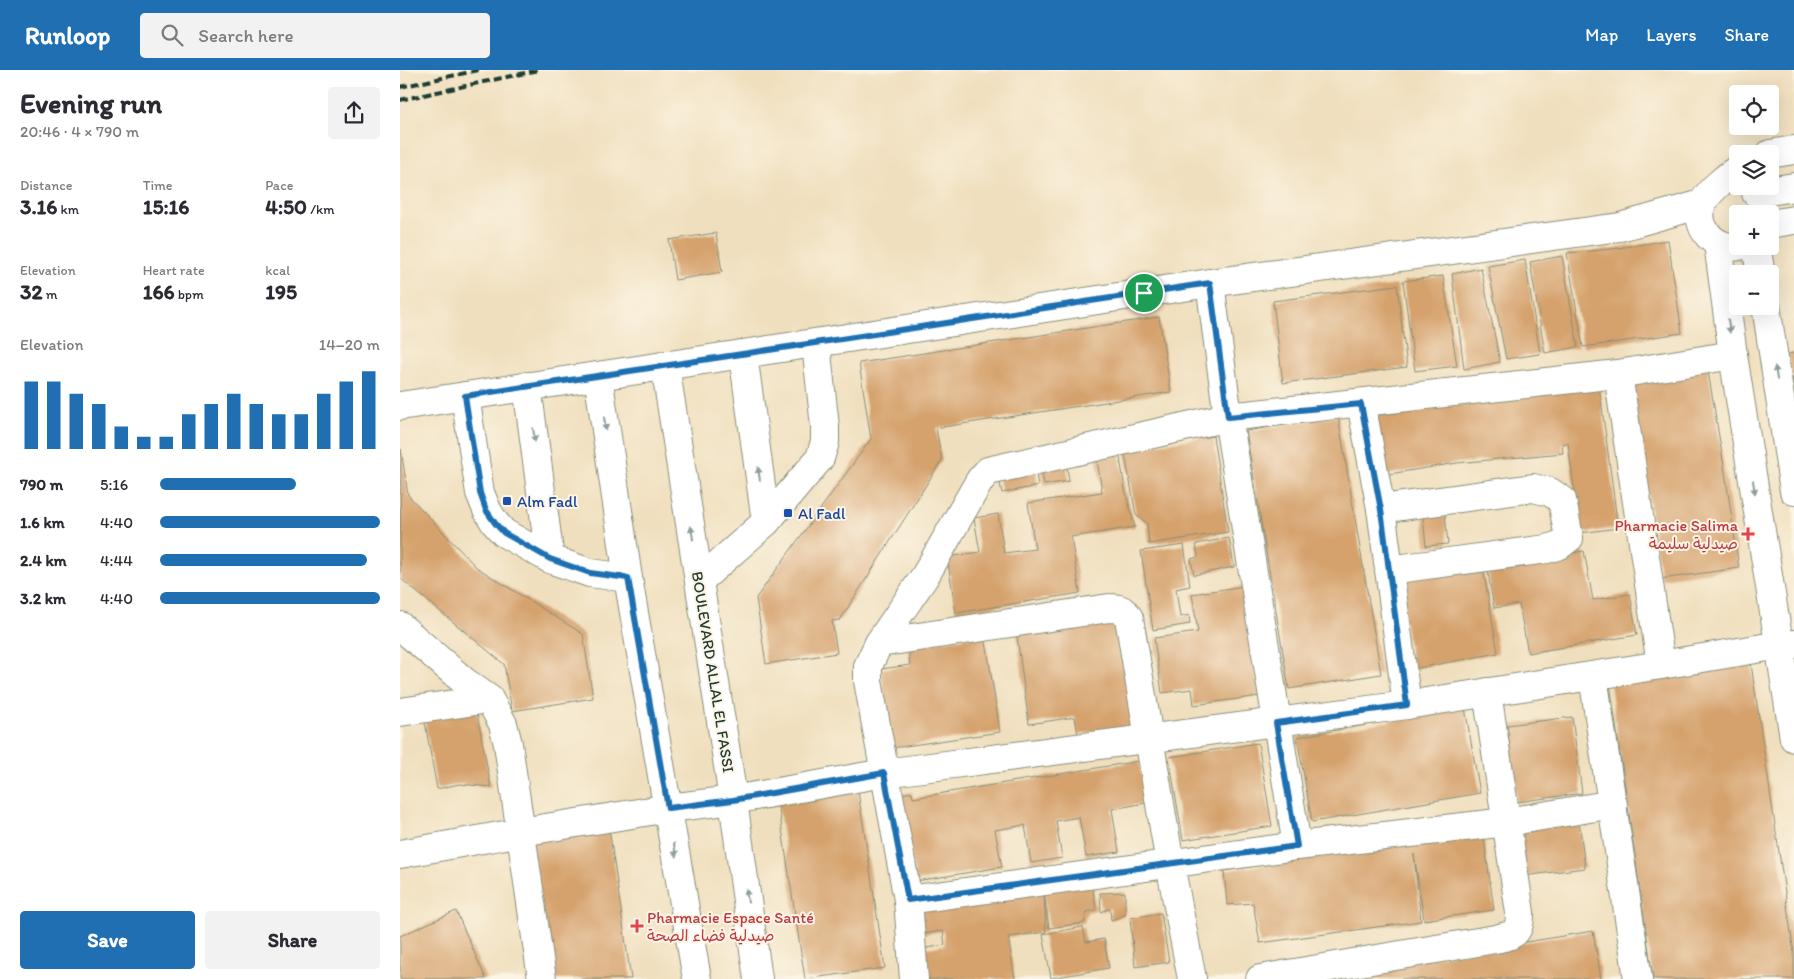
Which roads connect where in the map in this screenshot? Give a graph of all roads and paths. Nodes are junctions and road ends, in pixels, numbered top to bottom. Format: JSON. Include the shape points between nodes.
{"nodes":[{"id":1,"x":1794,"y":150,"type":"edge"},
{"id":2,"x":1779,"y":152,"type":"edge"},
{"id":3,"x":1794,"y":172,"type":"edge"},
{"id":4,"x":1779,"y":177,"type":"edge"},
{"id":5,"x":1794,"y":187,"type":"edge"},
{"id":6,"x":1779,"y":188,"type":"edge"},
{"id":7,"x":1729,"y":194,"type":"edge"},
{"id":8,"x":1733,"y":195,"type":"edge"},
{"id":9,"x":1794,"y":220,"type":"edge"},
{"id":10,"x":1779,"y":222,"type":"edge"},
{"id":11,"x":1620,"y":227,"type":"junction"},
{"id":12,"x":1720,"y":240,"type":"edge"},
{"id":13,"x":1210,"y":283,"type":"junction"},
{"id":14,"x":1770,"y":315,"type":"edge"},
{"id":15,"x":816,"y":344,"type":"junction"},
{"id":16,"x":1783,"y":345,"type":"edge"},
{"id":17,"x":742,"y":354,"type":"junction"},
{"id":18,"x":1733,"y":355,"type":"junction"},
{"id":19,"x":665,"y":366,"type":"junction"},
{"id":20,"x":1618,"y":374,"type":"junction"},
{"id":21,"x":598,"y":376,"type":"junction"},
{"id":22,"x":528,"y":386,"type":"junction"},
{"id":23,"x":465,"y":396,"type":"junction"},
{"id":24,"x":1361,"y":404,"type":"junction"},
{"id":25,"x":400,"y":406,"type":"edge"},
{"id":26,"x":1228,"y":417,"type":"junction"},
{"id":27,"x":1794,"y":491,"type":"edge"},
{"id":28,"x":1381,"y":510,"type":"junction"},
{"id":29,"x":766,"y":522,"type":"junction"},
{"id":30,"x":550,"y":559,"type":"junction"},
{"id":31,"x":1389,"y":570,"type":"junction"},
{"id":32,"x":628,"y":578,"type":"junction"},
{"id":33,"x":699,"y":581,"type":"junction"},
{"id":34,"x":400,"y":626,"type":"edge"},
{"id":35,"x":879,"y":643,"type":"junction"},
{"id":36,"x":1787,"y":644,"type":"edge"},
{"id":37,"x":1661,"y":666,"type":"junction"},
{"id":38,"x":1593,"y":676,"type":"junction"},
{"id":39,"x":1487,"y":692,"type":"junction"},
{"id":40,"x":489,"y":699,"type":"junction"},
{"id":41,"x":1407,"y":705,"type":"junction"},
{"id":42,"x":400,"y":712,"type":"edge"},
{"id":43,"x":1276,"y":723,"type":"junction"},
{"id":44,"x":1794,"y":738,"type":"edge"},
{"id":45,"x":1149,"y":739,"type":"junction"},
{"id":46,"x":884,"y":773,"type":"junction"},
{"id":47,"x":733,"y":800,"type":"junction"},
{"id":48,"x":1613,"y":804,"type":"junction"},
{"id":49,"x":668,"y":808,"type":"junction"},
{"id":50,"x":1506,"y":822,"type":"junction"},
{"id":51,"x":521,"y":832,"type":"junction"},
{"id":52,"x":1297,"y":846,"type":"junction"},
{"id":53,"x":400,"y":854,"type":"edge"},
{"id":54,"x":1170,"y":864,"type":"junction"},
{"id":55,"x":908,"y":900,"type":"junction"},
{"id":56,"x":542,"y":979,"type":"edge"},
{"id":57,"x":697,"y":979,"type":"edge"},
{"id":58,"x":758,"y":979,"type":"edge"},
{"id":59,"x":914,"y":979,"type":"edge"},
{"id":60,"x":1192,"y":979,"type":"edge"},
{"id":61,"x":1260,"y":979,"type":"edge"},
{"id":62,"x":1638,"y":979,"type":"edge"}],
"edges":[{"from":1,"to":2,"type":"street"},
{"from":3,"to":4,"type":"street"},
{"from":5,"to":6,"type":"street"},
{"from":7,"to":11,"type":"street"},
{"from":8,"to":12,"type":"street","via":[[1700,213],[1701,223]]},
{"from":9,"to":10,"type":"street"},
{"from":11,"to":12,"type":"street"},
{"from":11,"to":13,"type":"street"},
{"from":12,"to":18,"type":"street","one_way":true},
{"from":13,"to":15,"type":"street"},
{"from":13,"to":26,"type":"street"},
{"from":14,"to":16,"type":"street"},
{"from":15,"to":17,"type":"street"},
{"from":15,"to":29,"type":"street","via":[[825,442],[820,458]]},
{"from":27,"to":16,"type":"street","one_way":true},
{"from":17,"to":19,"type":"street"},
{"from":29,"to":17,"type":"street","one_way":true},
{"from":18,"to":20,"type":"street"},
{"from":18,"to":36,"type":"street","one_way":true},
{"from":19,"to":21,"type":"street"},
{"from":33,"to":19,"type":"street","name":"BOULEVARD ALLAL EL FASSI","one_way":true},
{"from":20,"to":24,"type":"street"},
{"from":20,"to":37,"type":"street"},
{"from":21,"to":22,"type":"street"},
{"from":21,"to":32,"type":"street","one_way":true},
{"from":22,"to":23,"type":"street"},
{"from":22,"to":30,"type":"street","one_way":true},
{"from":23,"to":25,"type":"street"},
{"from":23,"to":30,"type":"street","via":[[480,493],[486,510],[504,533]]},
{"from":24,"to":26,"type":"street"},
{"from":24,"to":28,"type":"street"},
{"from":26,"to":35,"type":"street","via":[[988,471],[925,576]]},
{"from":26,"to":43,"type":"street"},
{"from":28,"to":31,"type":"street"},
{"from":28,"to":31,"type":"street","via":[[1532,488],[1550,492],[1562,500],[1569,538],[1547,549]]},
{"from":29,"to":33,"type":"street"},
{"from":30,"to":32,"type":"street","via":[[590,573]]},
{"from":31,"to":41,"type":"street"},
{"from":32,"to":49,"type":"street"},
{"from":33,"to":47,"type":"street","name":"BOULEVARD ALLAL EL FASSI"},
{"from":34,"to":40,"type":"street"},
{"from":35,"to":45,"type":"street","via":[[1118,608],[1130,618]]},
{"from":35,"to":46,"type":"street","via":[[868,666],[868,681]]},
{"from":36,"to":37,"type":"street"},
{"from":36,"to":44,"type":"street"},
{"from":37,"to":38,"type":"street"},
{"from":38,"to":39,"type":"street"},
{"from":38,"to":48,"type":"street"},
{"from":39,"to":41,"type":"street"},
{"from":39,"to":50,"type":"street"},
{"from":40,"to":42,"type":"street"},
{"from":40,"to":51,"type":"street","via":[[507,738]]},
{"from":41,"to":43,"type":"street"},
{"from":43,"to":45,"type":"street"},
{"from":43,"to":52,"type":"street"},
{"from":45,"to":46,"type":"street"},
{"from":45,"to":54,"type":"street"},
{"from":46,"to":47,"type":"street"},
{"from":46,"to":55,"type":"street"},
{"from":47,"to":49,"type":"street"},
{"from":58,"to":47,"type":"street","name":"BOULEVARD ALLAL EL FASSI","one_way":true},
{"from":48,"to":50,"type":"street"},
{"from":48,"to":62,"type":"street"},
{"from":49,"to":51,"type":"street"},
{"from":49,"to":57,"type":"street","one_way":true},
{"from":50,"to":52,"type":"street"},
{"from":50,"to":61,"type":"street","via":[[1520,913],[1520,926],[1516,932],[1495,939]]},
{"from":51,"to":53,"type":"street"},
{"from":51,"to":56,"type":"street"},
{"from":52,"to":54,"type":"street"},
{"from":54,"to":55,"type":"street"},
{"from":54,"to":60,"type":"street"},
{"from":55,"to":59,"type":"street"}]}
